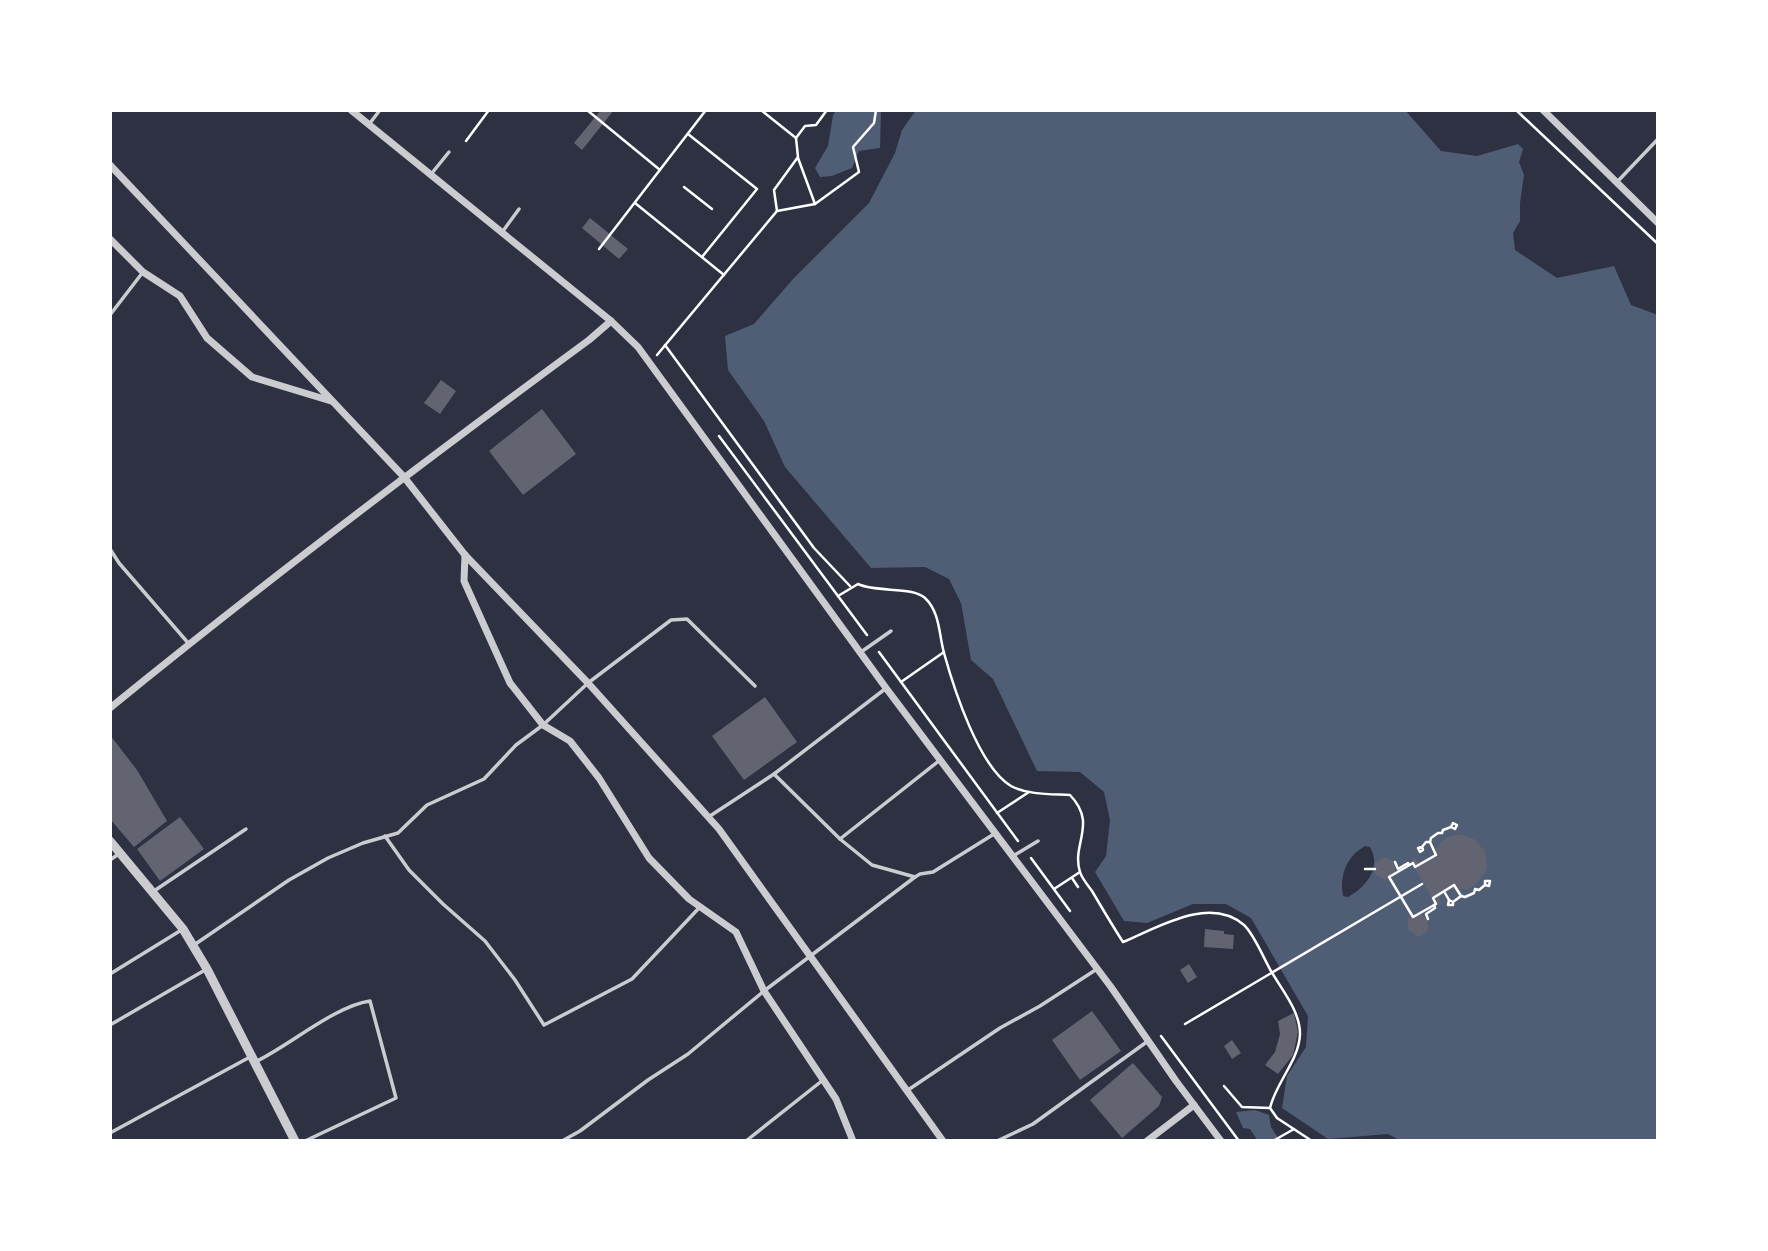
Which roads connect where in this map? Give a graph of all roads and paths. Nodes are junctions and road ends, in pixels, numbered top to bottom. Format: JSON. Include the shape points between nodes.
{"nodes":[{"id":1,"x":351,"y":110,"type":"edge"},
{"id":2,"x":380,"y":110,"type":"edge"},
{"id":3,"x":489,"y":110,"type":"edge"},
{"id":4,"x":587,"y":110,"type":"edge"},
{"id":5,"x":706,"y":110,"type":"edge"},
{"id":6,"x":761,"y":110,"type":"edge"},
{"id":7,"x":827,"y":110,"type":"edge"},
{"id":8,"x":876,"y":110,"type":"edge"},
{"id":9,"x":1516,"y":110,"type":"edge"},
{"id":10,"x":1543,"y":110,"type":"edge"},
{"id":11,"x":368,"y":124,"type":"junction"},
{"id":12,"x":688,"y":134,"type":"junction"},
{"id":13,"x":796,"y":138,"type":"junction"},
{"id":14,"x":1658,"y":139,"type":"edge"},
{"id":15,"x":466,"y":141,"type":"dead end"},
{"id":16,"x":449,"y":152,"type":"dead end"},
{"id":17,"x":798,"y":157,"type":"junction"},
{"id":18,"x":110,"y":165,"type":"edge"},
{"id":19,"x":660,"y":170,"type":"junction"},
{"id":20,"x":430,"y":175,"type":"junction"},
{"id":21,"x":1617,"y":182,"type":"junction"},
{"id":22,"x":684,"y":187,"type":"dead end"},
{"id":23,"x":635,"y":203,"type":"junction"},
{"id":24,"x":815,"y":204,"type":"junction"},
{"id":25,"x":519,"y":209,"type":"dead end"},
{"id":26,"x":712,"y":209,"type":"dead end"},
{"id":27,"x":777,"y":211,"type":"junction"},
{"id":28,"x":1658,"y":223,"type":"edge"},
{"id":29,"x":502,"y":233,"type":"junction"},
{"id":30,"x":110,"y":239,"type":"edge"},
{"id":31,"x":1658,"y":244,"type":"edge"},
{"id":32,"x":599,"y":249,"type":"dead end"},
{"id":33,"x":702,"y":257,"type":"junction"},
{"id":34,"x":143,"y":272,"type":"junction"},
{"id":35,"x":724,"y":275,"type":"junction"},
{"id":36,"x":110,"y":315,"type":"edge"},
{"id":37,"x":611,"y":321,"type":"junction"},
{"id":38,"x":664,"y":345,"type":"junction"},
{"id":39,"x":657,"y":355,"type":"dead end"},
{"id":40,"x":331,"y":401,"type":"junction"},
{"id":41,"x":713,"y":428,"type":"dead end"},
{"id":42,"x":404,"y":477,"type":"junction"},
{"id":43,"x":110,"y":549,"type":"edge"},
{"id":44,"x":465,"y":555,"type":"junction"},
{"id":45,"x":850,"y":587,"type":"junction"},
{"id":46,"x":838,"y":596,"type":"junction"},
{"id":47,"x":891,"y":631,"type":"dead end"},
{"id":48,"x":873,"y":643,"type":"junction"},
{"id":49,"x":189,"y":644,"type":"junction"},
{"id":50,"x":861,"y":652,"type":"junction"},
{"id":51,"x":944,"y":652,"type":"junction"},
{"id":52,"x":901,"y":682,"type":"junction"},
{"id":53,"x":588,"y":683,"type":"junction"},
{"id":54,"x":755,"y":686,"type":"dead end"},
{"id":55,"x":886,"y":688,"type":"junction"},
{"id":56,"x":110,"y":708,"type":"edge"},
{"id":57,"x":543,"y":725,"type":"junction"},
{"id":58,"x":941,"y":760,"type":"junction"},
{"id":59,"x":775,"y":774,"type":"junction"},
{"id":60,"x":1029,"y":792,"type":"junction"},
{"id":61,"x":997,"y":813,"type":"junction"},
{"id":62,"x":708,"y":817,"type":"junction"},
{"id":63,"x":1451,"y":827,"type":"dead end"},
{"id":64,"x":246,"y":829,"type":"dead end"},
{"id":65,"x":996,"y":833,"type":"junction"},
{"id":66,"x":385,"y":836,"type":"junction"},
{"id":67,"x":840,"y":839,"type":"junction"},
{"id":68,"x":110,"y":841,"type":"edge"},
{"id":69,"x":1038,"y":841,"type":"dead end"},
{"id":70,"x":1429,"y":841,"type":"junction"},
{"id":71,"x":1024,"y":849,"type":"junction"},
{"id":72,"x":120,"y":853,"type":"junction"},
{"id":73,"x":1013,"y":856,"type":"junction"},
{"id":74,"x":1426,"y":859,"type":"dead end"},
{"id":75,"x":110,"y":860,"type":"edge"},
{"id":76,"x":1395,"y":862,"type":"dead end"},
{"id":77,"x":1409,"y":864,"type":"junction"},
{"id":78,"x":1365,"y":869,"type":"dead end"},
{"id":79,"x":1375,"y":869,"type":"dead end"},
{"id":80,"x":1080,"y":872,"type":"junction"},
{"id":81,"x":915,"y":877,"type":"junction"},
{"id":82,"x":1072,"y":877,"type":"junction"},
{"id":83,"x":1390,"y":877,"type":"dead end"},
{"id":84,"x":1422,"y":884,"type":"dead end"},
{"id":85,"x":1485,"y":885,"type":"dead end"},
{"id":86,"x":1078,"y":887,"type":"dead end"},
{"id":87,"x":1054,"y":889,"type":"junction"},
{"id":88,"x":153,"y":892,"type":"junction"},
{"id":89,"x":1445,"y":894,"type":"dead end"},
{"id":90,"x":1402,"y":896,"type":"junction"},
{"id":91,"x":1461,"y":898,"type":"junction"},
{"id":92,"x":1435,"y":906,"type":"junction"},
{"id":93,"x":700,"y":907,"type":"junction"},
{"id":94,"x":1413,"y":916,"type":"dead end"},
{"id":95,"x":1429,"y":919,"type":"dead end"},
{"id":96,"x":1076,"y":920,"type":"dead end"},
{"id":97,"x":183,"y":929,"type":"junction"},
{"id":98,"x":193,"y":946,"type":"junction"},
{"id":99,"x":811,"y":956,"type":"junction"},
{"id":100,"x":207,"y":969,"type":"junction"},
{"id":101,"x":1098,"y":969,"type":"junction"},
{"id":102,"x":110,"y":974,"type":"edge"},
{"id":103,"x":764,"y":991,"type":"junction"},
{"id":104,"x":1185,"y":1024,"type":"dead end"},
{"id":105,"x":110,"y":1025,"type":"edge"},
{"id":106,"x":1160,"y":1035,"type":"dead end"},
{"id":107,"x":1148,"y":1041,"type":"junction"},
{"id":108,"x":253,"y":1059,"type":"junction"},
{"id":109,"x":823,"y":1080,"type":"junction"},
{"id":110,"x":1224,"y":1086,"type":"dead end"},
{"id":111,"x":908,"y":1090,"type":"junction"},
{"id":112,"x":1194,"y":1105,"type":"junction"},
{"id":113,"x":1270,"y":1108,"type":"junction"},
{"id":114,"x":1294,"y":1129,"type":"junction"},
{"id":115,"x":110,"y":1133,"type":"edge"},
{"id":116,"x":295,"y":1141,"type":"edge"},
{"id":117,"x":305,"y":1141,"type":"edge"},
{"id":118,"x":562,"y":1141,"type":"edge"},
{"id":119,"x":746,"y":1141,"type":"edge"},
{"id":120,"x":853,"y":1141,"type":"edge"},
{"id":121,"x":943,"y":1141,"type":"edge"},
{"id":122,"x":997,"y":1141,"type":"edge"},
{"id":123,"x":1147,"y":1141,"type":"edge"},
{"id":124,"x":1221,"y":1141,"type":"edge"},
{"id":125,"x":1239,"y":1141,"type":"edge"},
{"id":126,"x":1273,"y":1141,"type":"edge"},
{"id":127,"x":1312,"y":1141,"type":"edge"}],
"edges":[{"from":1,"to":11,"type":"street"},
{"from":2,"to":11,"type":"lane"},
{"from":3,"to":15,"type":"path"},
{"from":4,"to":19,"type":"path"},
{"from":5,"to":12,"type":"path"},
{"from":6,"to":13,"type":"path"},
{"from":7,"to":13,"type":"path","via":[[816,125],[805,126]]},
{"from":8,"to":24,"type":"path","via":[[874,123],[853,147],[859,172]]},
{"from":9,"to":31,"type":"path"},
{"from":10,"to":21,"type":"street"},
{"from":11,"to":20,"type":"street"},
{"from":12,"to":19,"type":"path"},
{"from":12,"to":33,"type":"path","via":[[757,189]]},
{"from":13,"to":17,"type":"path"},
{"from":14,"to":21,"type":"lane"},
{"from":16,"to":20,"type":"lane"},
{"from":17,"to":24,"type":"path"},
{"from":17,"to":27,"type":"path","via":[[774,190]]},
{"from":18,"to":40,"type":"street"},
{"from":19,"to":23,"type":"path"},
{"from":20,"to":29,"type":"street"},
{"from":21,"to":28,"type":"street"},
{"from":22,"to":26,"type":"path"},
{"from":23,"to":32,"type":"path"},
{"from":23,"to":33,"type":"path"},
{"from":24,"to":27,"type":"path"},
{"from":25,"to":29,"type":"lane"},
{"from":27,"to":35,"type":"path"},
{"from":29,"to":37,"type":"street"},
{"from":30,"to":34,"type":"street"},
{"from":33,"to":35,"type":"path"},
{"from":34,"to":36,"type":"lane"},
{"from":34,"to":40,"type":"street","via":[[180,296],[207,338],[252,377]]},
{"from":35,"to":38,"type":"path"},
{"from":37,"to":42,"type":"street"},
{"from":37,"to":50,"type":"street","via":[[638,347]]},
{"from":38,"to":39,"type":"path"},
{"from":38,"to":45,"type":"path","via":[[814,548]]},
{"from":40,"to":42,"type":"street"},
{"from":41,"to":46,"type":"path"},
{"from":42,"to":44,"type":"street"},
{"from":42,"to":49,"type":"street"},
{"from":43,"to":49,"type":"lane"},
{"from":44,"to":53,"type":"street"},
{"from":44,"to":57,"type":"street","via":[[464,581],[510,683]]},
{"from":45,"to":46,"type":"path"},
{"from":45,"to":51,"type":"path","via":[[858,584],[869,590],[925,597],[937,618]]},
{"from":46,"to":48,"type":"path"},
{"from":47,"to":48,"type":"lane"},
{"from":48,"to":50,"type":"lane"},
{"from":48,"to":52,"type":"path"},
{"from":49,"to":56,"type":"street"},
{"from":50,"to":55,"type":"street"},
{"from":51,"to":52,"type":"path"},
{"from":51,"to":60,"type":"path","via":[[969,728],[1000,778]]},
{"from":52,"to":61,"type":"path"},
{"from":53,"to":54,"type":"lane","via":[[671,620],[687,619]]},
{"from":53,"to":57,"type":"lane"},
{"from":53,"to":62,"type":"street"},
{"from":55,"to":58,"type":"street"},
{"from":55,"to":59,"type":"lane"},
{"from":57,"to":66,"type":"lane","via":[[484,779],[427,805],[398,833]]},
{"from":57,"to":93,"type":"street","via":[[570,741],[649,858]]},
{"from":58,"to":65,"type":"street"},
{"from":58,"to":67,"type":"lane"},
{"from":59,"to":62,"type":"lane"},
{"from":59,"to":67,"type":"lane"},
{"from":60,"to":61,"type":"path"},
{"from":60,"to":80,"type":"path","via":[[1070,795],[1079,805],[1083,819]]},
{"from":61,"to":71,"type":"path"},
{"from":62,"to":99,"type":"street"},
{"from":63,"to":70,"type":"path","via":[[1439,828]]},
{"from":64,"to":88,"type":"lane"},
{"from":65,"to":73,"type":"street"},
{"from":65,"to":81,"type":"lane","via":[[933,872]]},
{"from":66,"to":93,"type":"lane","via":[[409,870],[485,941],[544,1025],[632,979]]},
{"from":66,"to":98,"type":"lane","via":[[345,850],[289,880]]},
{"from":67,"to":81,"type":"lane","via":[[872,865]]},
{"from":68,"to":72,"type":"street"},
{"from":69,"to":71,"type":"lane"},
{"from":70,"to":74,"type":"path","via":[[1422,847]]},
{"from":70,"to":77,"type":"path","via":[[1437,855],[1415,867]]},
{"from":71,"to":73,"type":"lane"},
{"from":71,"to":87,"type":"path"},
{"from":72,"to":75,"type":"lane"},
{"from":72,"to":88,"type":"street"},
{"from":73,"to":101,"type":"street"},
{"from":76,"to":77,"type":"path","via":[[1398,869]]},
{"from":77,"to":92,"type":"path","via":[[1389,877],[1413,918]]},
{"from":78,"to":79,"type":"path"},
{"from":80,"to":82,"type":"path"},
{"from":80,"to":113,"type":"path","via":[[1123,943],[1191,914],[1229,916],[1245,926],[1297,1014],[1300,1034],[1295,1056]]},
{"from":81,"to":99,"type":"lane"},
{"from":82,"to":86,"type":"path"},
{"from":82,"to":87,"type":"path"},
{"from":83,"to":90,"type":"path"},
{"from":84,"to":90,"type":"path"},
{"from":85,"to":91,"type":"path","via":[[1479,894]]},
{"from":87,"to":96,"type":"path"},
{"from":88,"to":97,"type":"street"},
{"from":89,"to":91,"type":"path","via":[[1451,901]]},
{"from":90,"to":94,"type":"path"},
{"from":90,"to":104,"type":"path"},
{"from":91,"to":92,"type":"path","via":[[1454,885],[1433,898]]},
{"from":92,"to":95,"type":"path","via":[[1426,914]]},
{"from":93,"to":103,"type":"street","via":[[736,932]]},
{"from":97,"to":98,"type":"street"},
{"from":97,"to":102,"type":"lane"},
{"from":98,"to":100,"type":"street"},
{"from":99,"to":103,"type":"lane"},
{"from":99,"to":111,"type":"street"},
{"from":100,"to":105,"type":"lane"},
{"from":100,"to":108,"type":"street"},
{"from":101,"to":107,"type":"street"},
{"from":101,"to":111,"type":"lane"},
{"from":103,"to":109,"type":"street"},
{"from":103,"to":118,"type":"lane","via":[[688,1055]]},
{"from":106,"to":125,"type":"path"},
{"from":107,"to":112,"type":"street"},
{"from":107,"to":122,"type":"lane","via":[[1033,1124]]},
{"from":108,"to":115,"type":"lane"},
{"from":108,"to":116,"type":"street"},
{"from":108,"to":117,"type":"lane","via":[[360,1002],[370,1001],[396,1098]]},
{"from":109,"to":119,"type":"lane"},
{"from":109,"to":120,"type":"street"},
{"from":110,"to":113,"type":"path","via":[[1242,1107]]},
{"from":111,"to":121,"type":"street"},
{"from":112,"to":123,"type":"street"},
{"from":112,"to":124,"type":"street"},
{"from":113,"to":114,"type":"path"},
{"from":114,"to":126,"type":"path"},
{"from":114,"to":127,"type":"path"}]}
